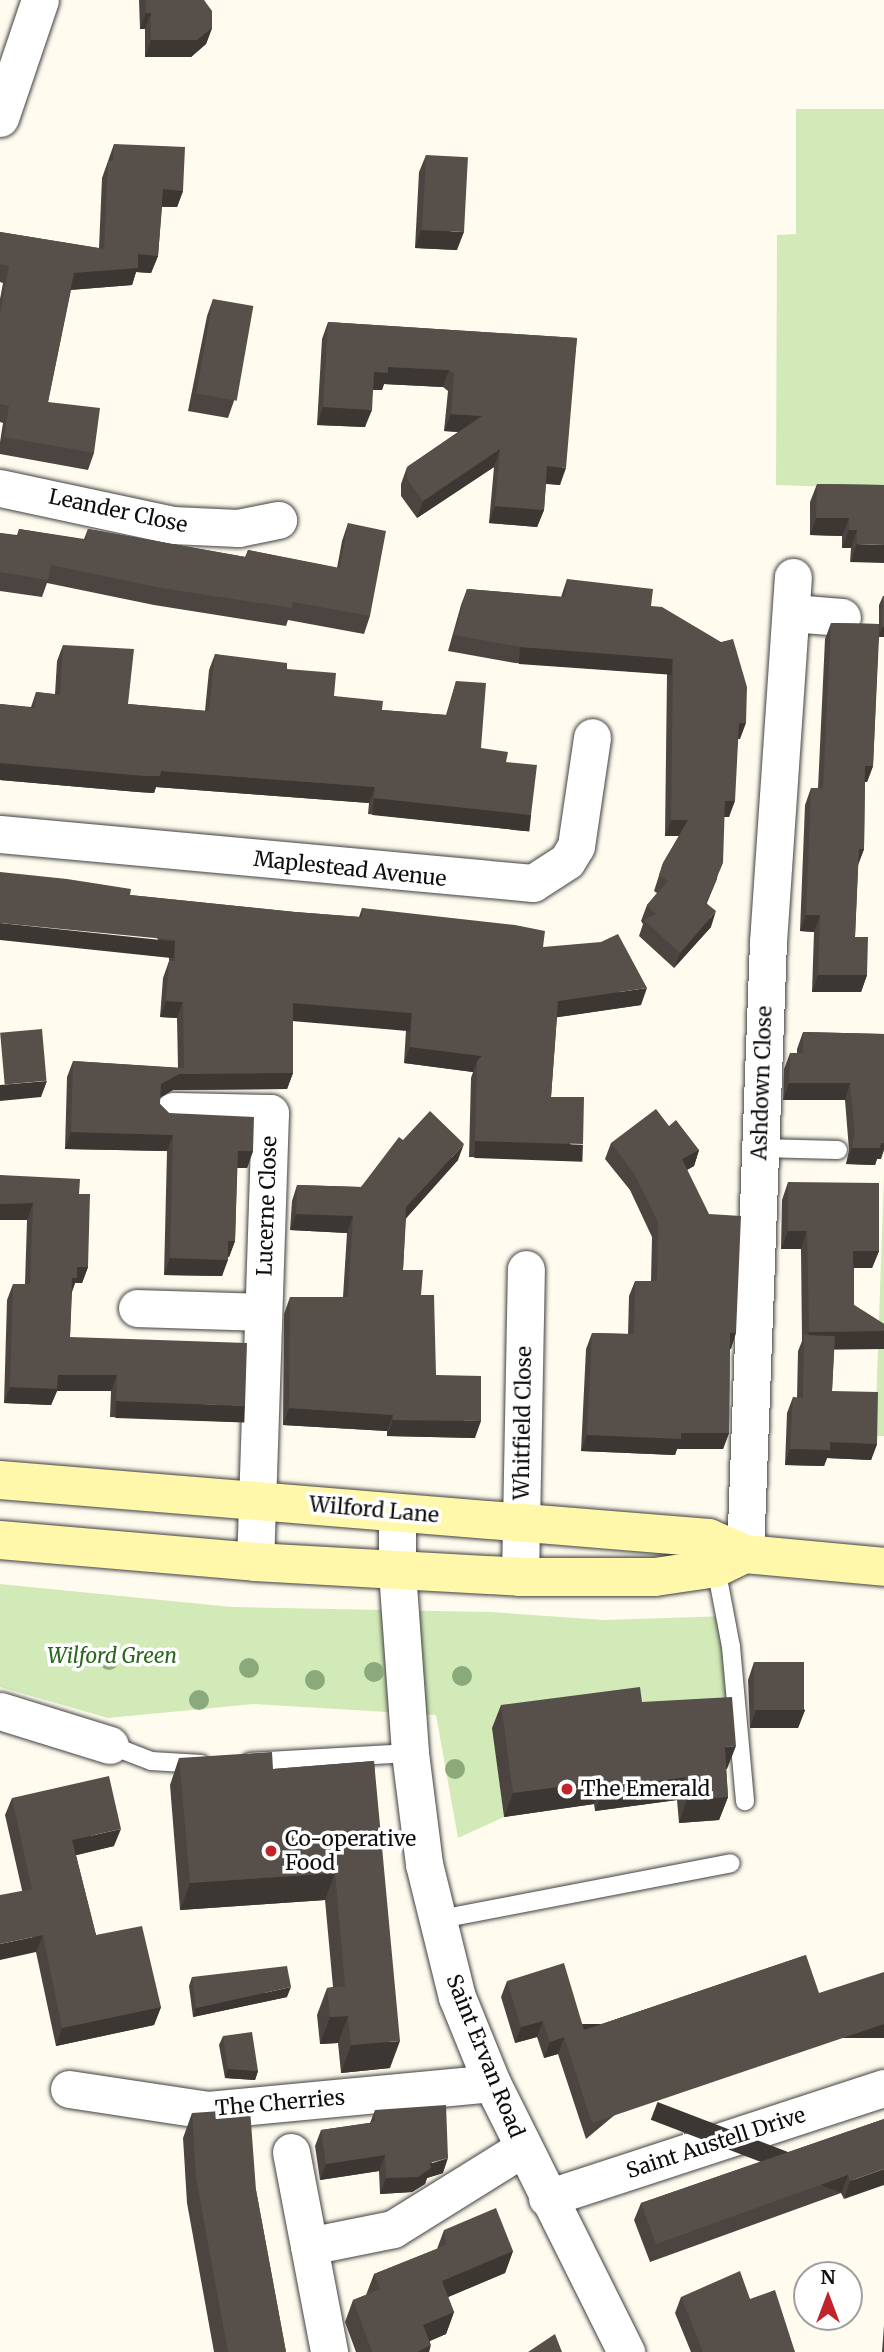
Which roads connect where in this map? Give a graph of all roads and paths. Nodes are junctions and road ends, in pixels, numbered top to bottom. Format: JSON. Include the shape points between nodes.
{"nodes":[{"id":1,"x":40,"y":0,"type":"edge"},
{"id":2,"x":0,"y":118,"type":"edge"},
{"id":3,"x":0,"y":488,"type":"edge"},
{"id":4,"x":278,"y":520,"type":"dead end"},
{"id":5,"x":793,"y":577,"type":"dead end"},
{"id":6,"x":791,"y":613,"type":"junction"},
{"id":7,"x":842,"y":617,"type":"dead end"},
{"id":8,"x":592,"y":737,"type":"dead end"},
{"id":9,"x":0,"y":834,"type":"edge"},
{"id":10,"x":173,"y":1111,"type":"edge"},
{"id":11,"x":760,"y":1148,"type":"junction"},
{"id":12,"x":838,"y":1150,"type":"dead end"},
{"id":13,"x":526,"y":1269,"type":"dead end"},
{"id":14,"x":137,"y":1308,"type":"dead end"},
{"id":15,"x":264,"y":1312,"type":"junction"},
{"id":16,"x":0,"y":1480,"type":"edge"},
{"id":17,"x":257,"y":1499,"type":"junction"},
{"id":18,"x":397,"y":1511,"type":"junction"},
{"id":19,"x":521,"y":1522,"type":"junction"},
{"id":20,"x":0,"y":1540,"type":"edge"},
{"id":21,"x":731,"y":1561,"type":"junction"},
{"id":22,"x":255,"y":1562,"type":"junction"},
{"id":23,"x":884,"y":1567,"type":"edge"},
{"id":24,"x":397,"y":1571,"type":"junction"},
{"id":25,"x":520,"y":1577,"type":"junction"},
{"id":26,"x":0,"y":1711,"type":"edge"},
{"id":27,"x":110,"y":1745,"type":"joint"},
{"id":28,"x":410,"y":1753,"type":"junction"},
{"id":29,"x":745,"y":1801,"type":"dead end"},
{"id":30,"x":731,"y":1863,"type":"dead end"},
{"id":31,"x":436,"y":1920,"type":"junction"},
{"id":32,"x":492,"y":2083,"type":"junction"},
{"id":33,"x":884,"y":2088,"type":"edge"},
{"id":34,"x":69,"y":2089,"type":"dead end"},
{"id":35,"x":523,"y":2148,"type":"junction"},
{"id":36,"x":291,"y":2152,"type":"dead end"},
{"id":37,"x":547,"y":2198,"type":"junction"},
{"id":38,"x":309,"y":2246,"type":"junction"},
{"id":39,"x":329,"y":2352,"type":"edge"},
{"id":40,"x":625,"y":2352,"type":"edge"}],
"edges":[{"from":1,"to":2,"type":"street"},
{"from":3,"to":4,"type":"street","name":"Leander Close","via":[[172,525],[239,528]]},
{"from":5,"to":6,"type":"street","name":"Ashdown Close"},
{"from":6,"to":7,"type":"street"},
{"from":6,"to":11,"type":"street","name":"Ashdown Close","via":[[768,942]]},
{"from":8,"to":9,"type":"street","name":"Maplestead Avenue","via":[[576,845],[568,861],[533,883]]},
{"from":10,"to":15,"type":"street","name":"Lucerne Close","via":[[270,1113]]},
{"from":11,"to":12,"type":"lane"},
{"from":11,"to":21,"type":"street","name":"Ashdown Close"},
{"from":13,"to":19,"type":"street","name":"Whitfield Close"},
{"from":14,"to":15,"type":"street"},
{"from":15,"to":17,"type":"street","name":"Lucerne Close"},
{"from":16,"to":17,"type":"main road","name":"Wilford Lane"},
{"from":17,"to":18,"type":"main road","name":"Wilford Lane"},
{"from":17,"to":22,"type":"street","name":"Lucerne Close"},
{"from":18,"to":19,"type":"main road","name":"Wilford Lane"},
{"from":18,"to":24,"type":"street","name":"Saint Ervan Road"},
{"from":19,"to":21,"type":"main road","name":"Wilford Lane","via":[[709,1538]]},
{"from":19,"to":25,"type":"street","name":"Whitfield Close"},
{"from":20,"to":22,"type":"main road","name":"Wilford Lane","via":[[162,1550]]},
{"from":21,"to":23,"type":"main road","name":"Wilford Lane"},
{"from":21,"to":25,"type":"main road","name":"Wilford Lane","via":[[623,1579]]},
{"from":21,"to":29,"type":"lane","via":[[731,1647]]},
{"from":22,"to":24,"type":"main road","name":"Wilford Lane"},
{"from":24,"to":25,"type":"main road","name":"Wilford Lane"},
{"from":24,"to":28,"type":"street","name":"Saint Ervan Road"},
{"from":26,"to":27,"type":"street"},
{"from":27,"to":28,"type":"lane","via":[[151,1760],[184,1765]]},
{"from":28,"to":31,"type":"street","name":"Saint Ervan Road"},
{"from":30,"to":31,"type":"lane"},
{"from":31,"to":32,"type":"street","name":"Saint Ervan Road","via":[[457,1997]]},
{"from":32,"to":34,"type":"street","name":"The Cherries","via":[[208,2110]]},
{"from":32,"to":35,"type":"street","name":"Saint Ervan Road"},
{"from":33,"to":37,"type":"street","name":"Saint Austell Drive"},
{"from":35,"to":37,"type":"street","name":"Saint Ervan Road"},
{"from":35,"to":38,"type":"street","via":[[393,2228]]},
{"from":36,"to":38,"type":"street"},
{"from":37,"to":40,"type":"street","name":"Saint Ervan Road"},
{"from":38,"to":39,"type":"street"}]}
